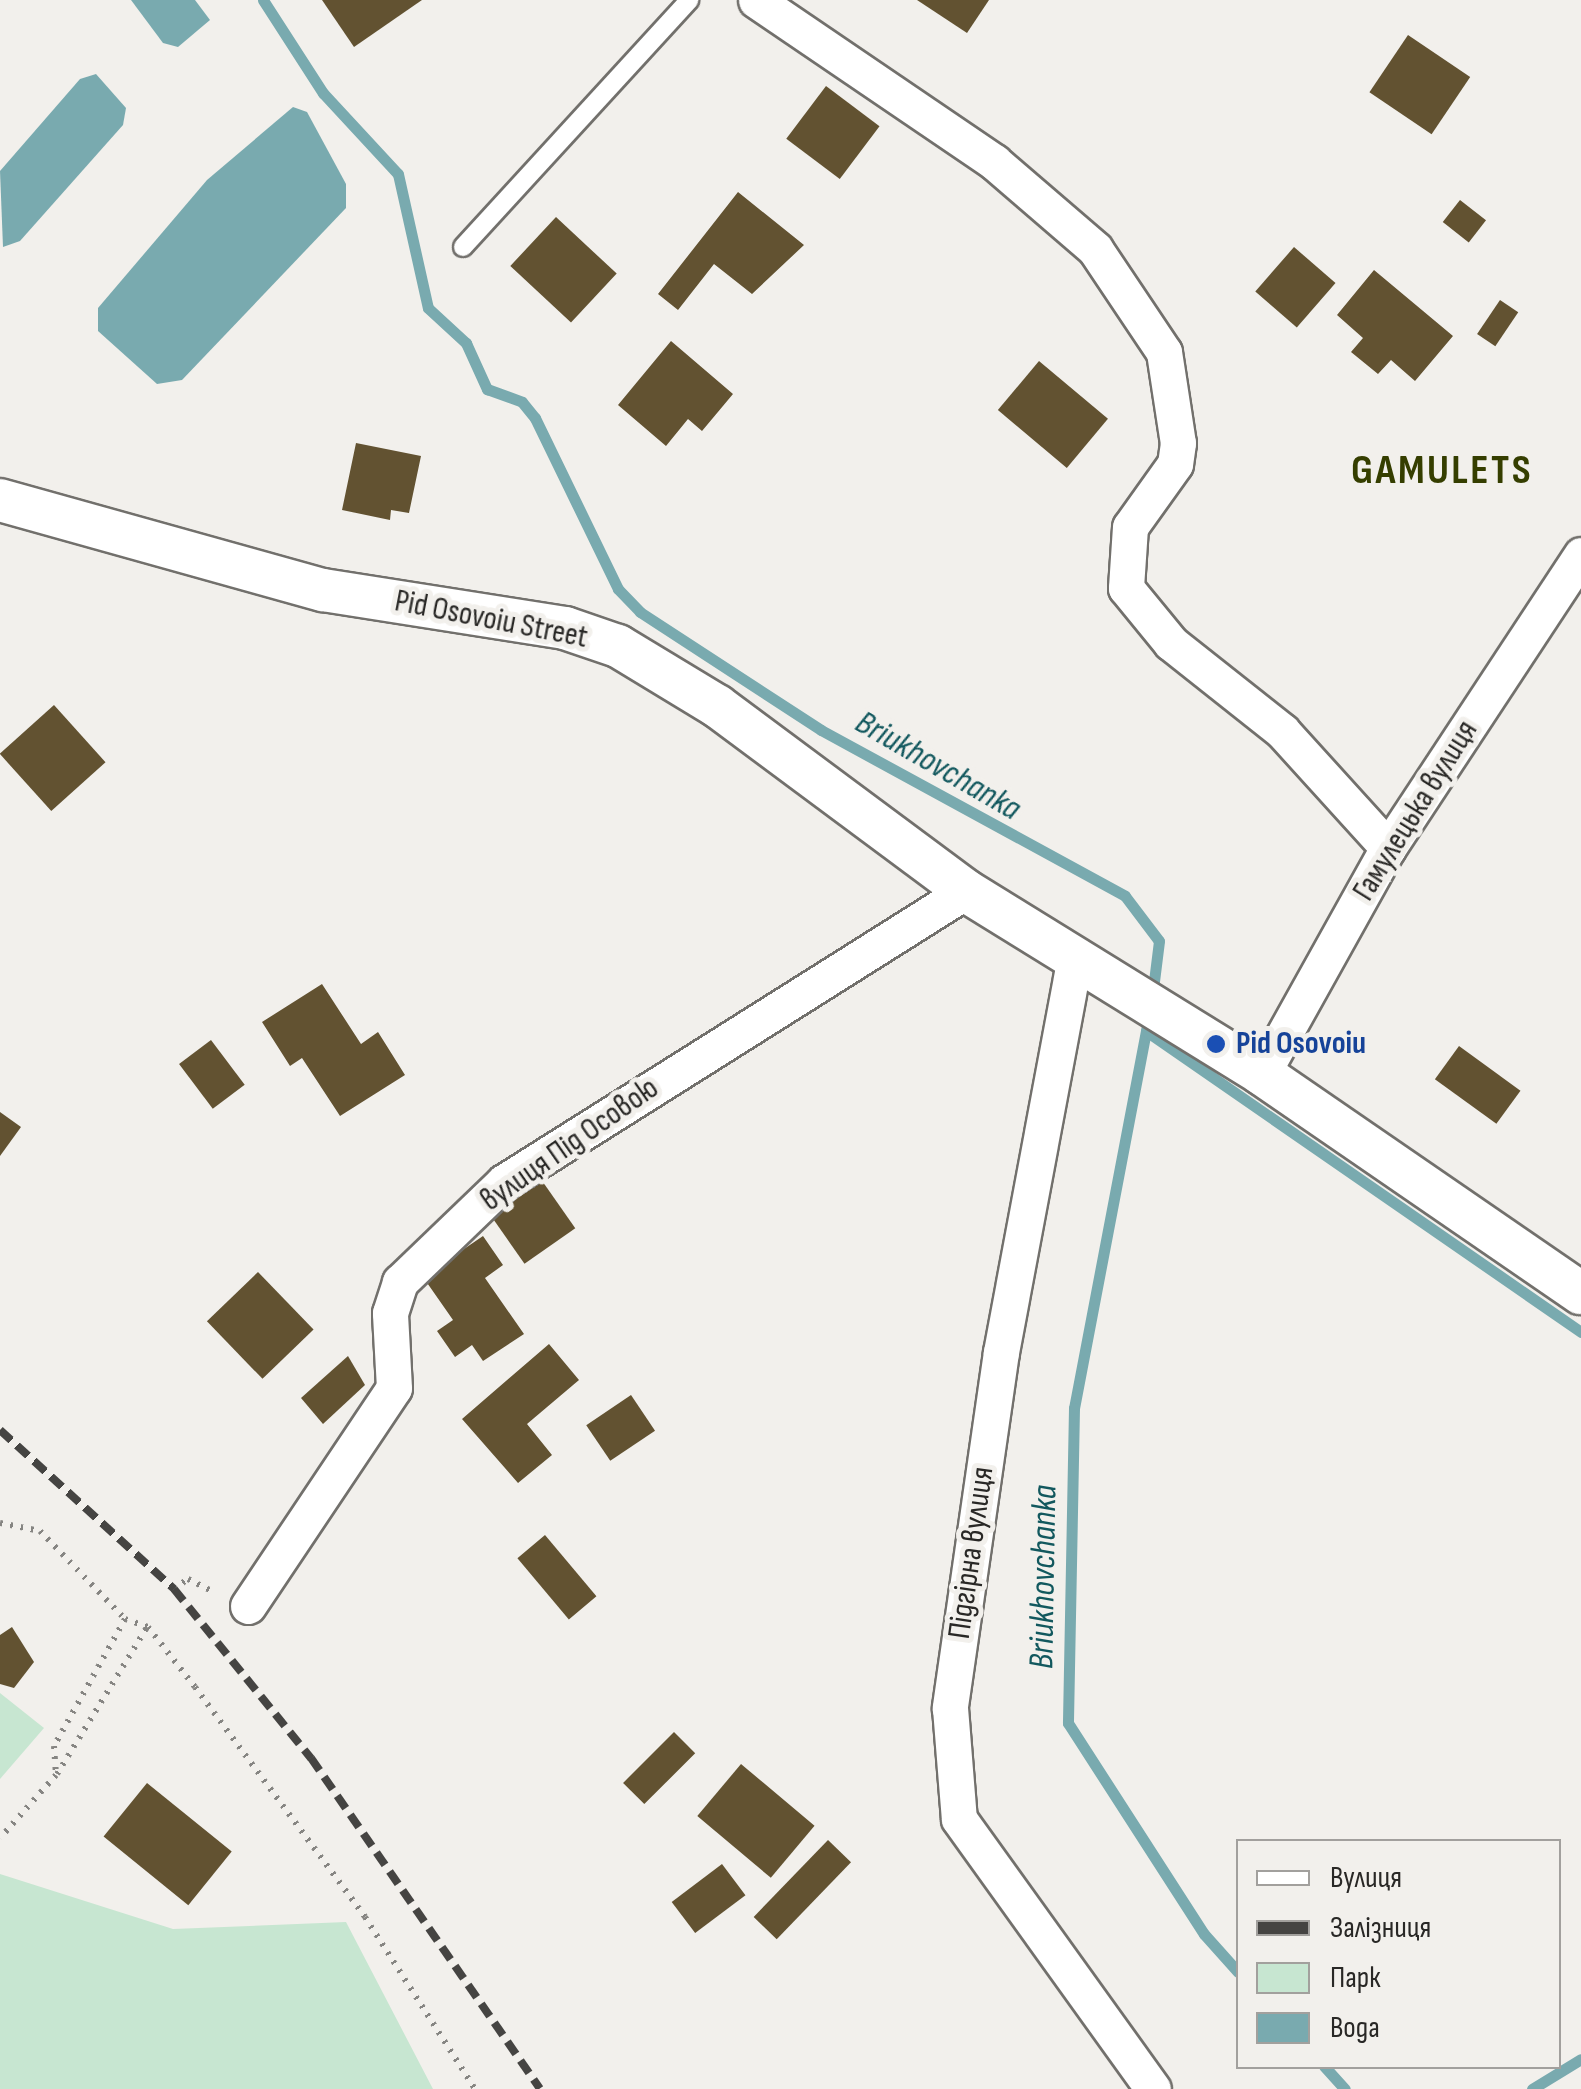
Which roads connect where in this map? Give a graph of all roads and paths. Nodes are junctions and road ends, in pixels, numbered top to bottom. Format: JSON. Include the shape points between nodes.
{"nodes":[{"id":1,"x":689,"y":0,"type":"edge"},
{"id":2,"x":756,"y":0,"type":"edge"},
{"id":3,"x":463,"y":247,"type":"dead end"},
{"id":4,"x":0,"y":500,"type":"edge"},
{"id":5,"x":1581,"y":555,"type":"edge"},
{"id":6,"x":1388,"y":848,"type":"junction"},
{"id":7,"x":966,"y":892,"type":"junction"},
{"id":8,"x":1074,"y":962,"type":"junction"},
{"id":9,"x":1262,"y":1074,"type":"junction"},
{"id":10,"x":1581,"y":1293,"type":"edge"},
{"id":11,"x":0,"y":1522,"type":"edge"},
{"id":12,"x":174,"y":1589,"type":"dead end"},
{"id":13,"x":248,"y":1606,"type":"joint"},
{"id":14,"x":125,"y":1620,"type":"junction"},
{"id":15,"x":148,"y":1626,"type":"junction"},
{"id":16,"x":56,"y":1775,"type":"junction"},
{"id":17,"x":0,"y":1838,"type":"edge"},
{"id":18,"x":475,"y":2089,"type":"edge"},
{"id":19,"x":1153,"y":2089,"type":"edge"}],
"edges":[{"from":1,"to":3,"type":"lane"},
{"from":2,"to":6,"type":"street","via":[[994,162],[1095,249],[1164,352],[1178,443],[1175,464],[1130,527],[1126,588],[1172,643],[1282,731]]},
{"from":4,"to":7,"type":"street","name":"Pid Osovoiu Street","via":[[323,590],[565,628],[618,646],[717,706]]},
{"from":5,"to":6,"type":"street","name":"Гамулецька вулиця"},
{"from":6,"to":9,"type":"street","name":"Гамулецька вулиця"},
{"from":7,"to":8,"type":"street","name":"Pid Osovoiu Street"},
{"from":7,"to":13,"type":"street","name":"вулиця Під Осовою","via":[[504,1182],[400,1282],[390,1313],[394,1388]]},
{"from":8,"to":9,"type":"street","name":"Pid Osovoiu Street"},
{"from":8,"to":19,"type":"street","name":"Підгірна вулиця","via":[[1001,1352],[950,1708],[960,1818]]},
{"from":9,"to":10,"type":"street"},
{"from":11,"to":14,"type":"path","via":[[40,1531]]},
{"from":12,"to":13,"type":"path","via":[[188,1578]]},
{"from":14,"to":15,"type":"path"},
{"from":14,"to":16,"type":"path","via":[[54,1746]]},
{"from":15,"to":16,"type":"path"},
{"from":15,"to":18,"type":"path","via":[[365,1916]]},
{"from":16,"to":17,"type":"path"}]}
